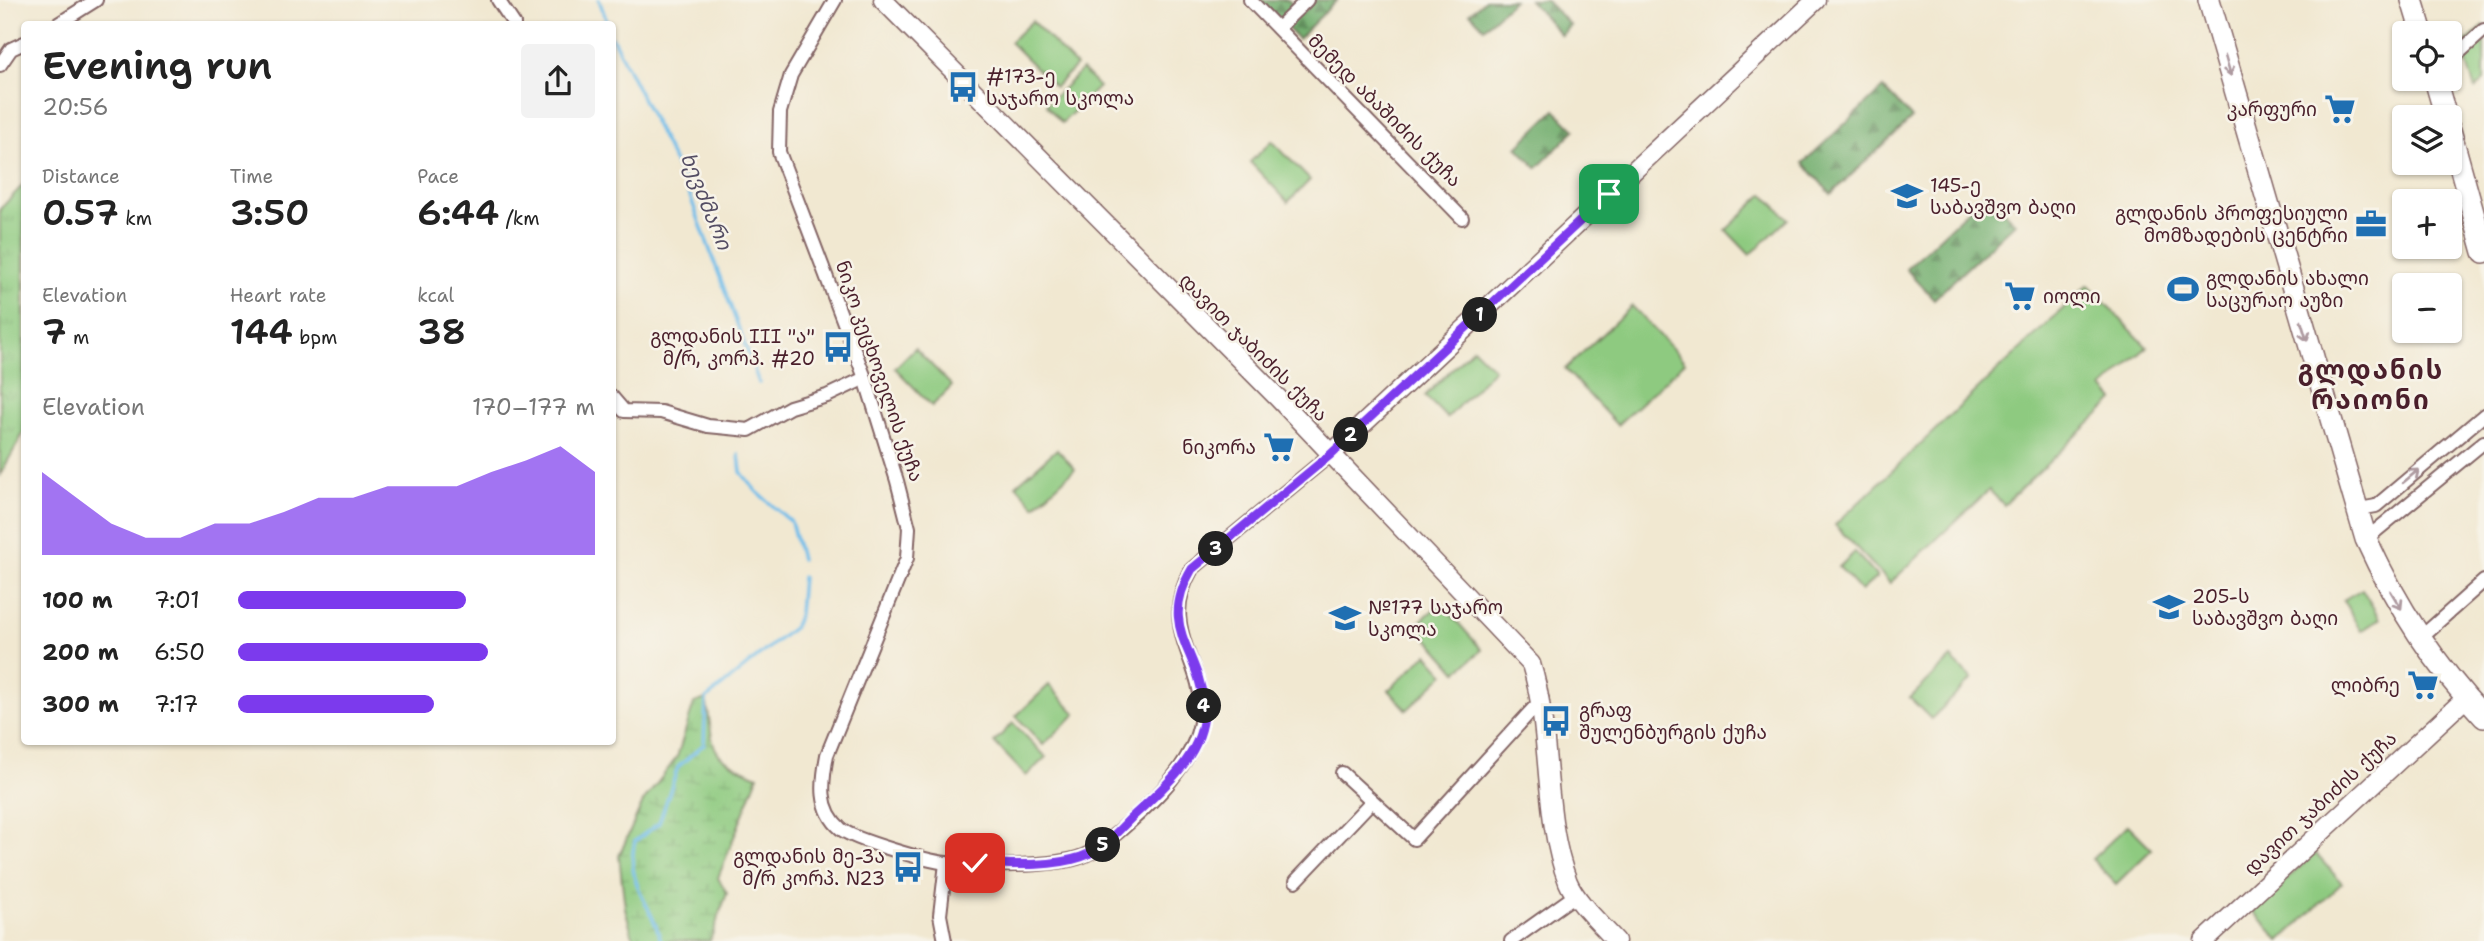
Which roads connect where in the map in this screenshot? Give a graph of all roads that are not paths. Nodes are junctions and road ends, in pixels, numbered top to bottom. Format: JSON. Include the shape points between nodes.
{"nodes":[{"id":1,"x":96,"y":0,"type":"edge"},
{"id":2,"x":498,"y":0,"type":"edge"},
{"id":3,"x":835,"y":0,"type":"edge"},
{"id":4,"x":883,"y":0,"type":"edge"},
{"id":5,"x":1250,"y":0,"type":"edge"},
{"id":6,"x":1307,"y":0,"type":"edge"},
{"id":7,"x":1816,"y":0,"type":"edge"},
{"id":8,"x":2209,"y":0,"type":"edge"},
{"id":9,"x":2412,"y":0,"type":"edge"},
{"id":10,"x":63,"y":21,"type":"edge"},
{"id":11,"x":512,"y":21,"type":"edge"},
{"id":12,"x":2418,"y":21,"type":"edge"},
{"id":13,"x":1278,"y":29,"type":"junction"},
{"id":14,"x":2484,"y":30,"type":"edge"},
{"id":15,"x":21,"y":44,"type":"edge"},
{"id":16,"x":2462,"y":50,"type":"edge"},
{"id":17,"x":0,"y":65,"type":"edge"},
{"id":18,"x":2462,"y":173,"type":"edge"},
{"id":19,"x":1462,"y":218,"type":"dead end"},
{"id":20,"x":2484,"y":252,"type":"edge"},
{"id":21,"x":865,"y":378,"type":"junction"},
{"id":22,"x":616,"y":402,"type":"edge"},
{"id":23,"x":2484,"y":415,"type":"edge"},
{"id":24,"x":2484,"y":442,"type":"edge"},
{"id":25,"x":1330,"y":455,"type":"junction"},
{"id":26,"x":2355,"y":503,"type":"junction"},
{"id":27,"x":2366,"y":539,"type":"junction"},
{"id":28,"x":2484,"y":581,"type":"edge"},
{"id":29,"x":2420,"y":638,"type":"junction"},
{"id":30,"x":1542,"y":698,"type":"junction"},
{"id":31,"x":2466,"y":698,"type":"junction"},
{"id":32,"x":2484,"y":717,"type":"edge"},
{"id":33,"x":1342,"y":773,"type":"dead end"},
{"id":34,"x":1372,"y":801,"type":"junction"},
{"id":35,"x":946,"y":863,"type":"junction"},
{"id":36,"x":1296,"y":881,"type":"dead end"},
{"id":37,"x":1577,"y":894,"type":"junction"},
{"id":38,"x":945,"y":941,"type":"edge"},
{"id":39,"x":1511,"y":941,"type":"edge"},
{"id":40,"x":1616,"y":941,"type":"edge"},
{"id":41,"x":2204,"y":941,"type":"edge"}],
"edges":[{"from":1,"to":10,"type":"street"},
{"from":2,"to":11,"type":"street"},
{"from":3,"to":21,"type":"street","name":"ნიკო კეცხოველის ქუჩა","via":[[791,75],[780,112],[779,152]]},
{"from":4,"to":25,"type":"street","name":"დავით ჯაბიძის ქუჩა"},
{"from":5,"to":13,"type":"street","name":"მემედ აბაშიძის ქუჩა"},
{"from":6,"to":13,"type":"street"},
{"from":7,"to":25,"type":"street","name":"ნიკო კეცხოველის ქუჩა"},
{"from":8,"to":26,"type":"main road","one_way":true},
{"from":9,"to":12,"type":"main road"},
{"from":13,"to":19,"type":"street","name":"მემედ აბაშიძის ქუჩა"},
{"from":14,"to":16,"type":"street"},
{"from":15,"to":17,"type":"street","via":[[11,49]]},
{"from":18,"to":20,"type":"main road"},
{"from":21,"to":22,"type":"street","via":[[790,407],[750,430],[708,426],[662,412],[624,411]]},
{"from":21,"to":35,"type":"street","name":"ნიკო კეცხოველის ქუჩა","via":[[909,528],[907,558],[827,755],[821,785],[825,807],[841,829]]},
{"from":26,"to":23,"type":"street","one_way":true,"via":[[2364,508],[2376,506]]},
{"from":24,"to":27,"type":"street"},
{"from":25,"to":30,"type":"street","name":"დავით ჯაბიძის ქუჩა","via":[[1531,664]]},
{"from":25,"to":35,"type":"street","name":"ნიკო კეცხოველის ქუჩა","via":[[1192,569],[1180,589],[1176,610],[1204,707],[1193,749],[1173,778],[1098,849],[1080,857],[1038,863]]},
{"from":26,"to":27,"type":"main road"},
{"from":27,"to":29,"type":"main road","one_way":true,"via":[[2392,594]]},
{"from":28,"to":29,"type":"street"},
{"from":29,"to":31,"type":"main road"},
{"from":30,"to":34,"type":"street","via":[[1414,839]]},
{"from":30,"to":37,"type":"street","name":"დავით ჯაბიძის ქუჩა","via":[[1554,819],[1569,884]]},
{"from":31,"to":32,"type":"main road"},
{"from":31,"to":41,"type":"street","name":"დავით ჯაბიძის ქუჩა"},
{"from":33,"to":34,"type":"street"},
{"from":34,"to":36,"type":"street"},
{"from":35,"to":38,"type":"street","via":[[940,915]]},
{"from":37,"to":39,"type":"street"},
{"from":37,"to":40,"type":"street","name":"დავით ჯაბიძის ქუჩა"}]}
